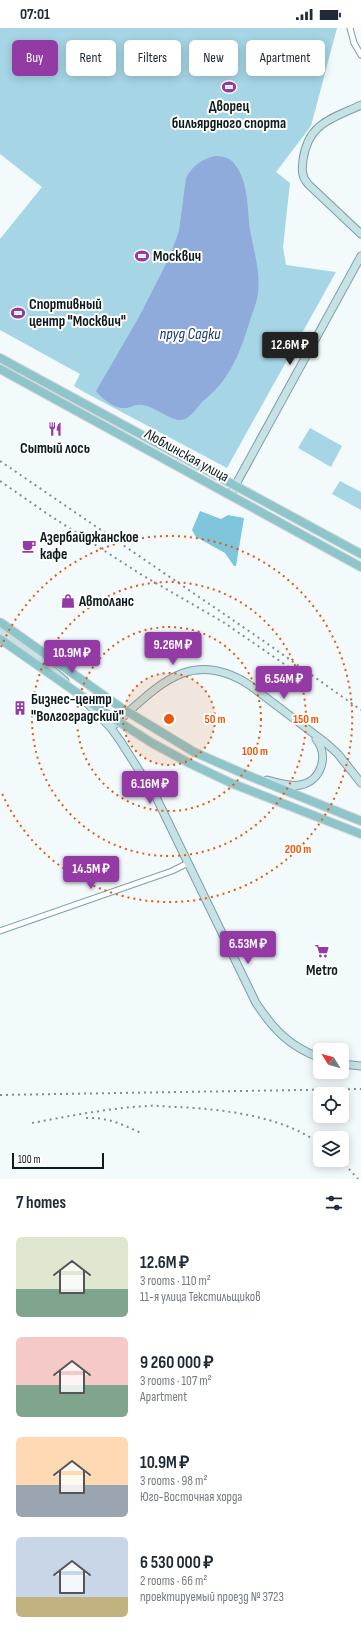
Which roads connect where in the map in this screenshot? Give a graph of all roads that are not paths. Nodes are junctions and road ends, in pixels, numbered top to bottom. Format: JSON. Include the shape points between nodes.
{"nodes":[{"id":1,"x":350,"y":28,"type":"edge"},
{"id":2,"x":361,"y":55,"type":"edge"},
{"id":3,"x":361,"y":105,"type":"edge"},
{"id":4,"x":361,"y":234,"type":"edge"},
{"id":5,"x":361,"y":256,"type":"edge"},
{"id":6,"x":0,"y":358,"type":"edge"},
{"id":7,"x":0,"y":369,"type":"edge"},
{"id":8,"x":235,"y":486,"type":"junction"},
{"id":9,"x":230,"y":495,"type":"junction"},
{"id":10,"x":361,"y":554,"type":"edge"},
{"id":11,"x":361,"y":567,"type":"edge"},
{"id":12,"x":0,"y":622,"type":"edge"},
{"id":13,"x":0,"y":630,"type":"edge"},
{"id":14,"x":0,"y":639,"type":"edge"},
{"id":15,"x":111,"y":728,"type":"junction"},
{"id":16,"x":306,"y":729,"type":"junction"},
{"id":17,"x":242,"y":773,"type":"junction"},
{"id":18,"x":361,"y":784,"type":"edge"},
{"id":19,"x":361,"y":820,"type":"edge"},
{"id":20,"x":361,"y":834,"type":"edge"},
{"id":21,"x":188,"y":863,"type":"junction"},
{"id":22,"x":0,"y":931,"type":"edge"},
{"id":23,"x":313,"y":1054,"type":"edge"},
{"id":24,"x":349,"y":1065,"type":"edge"},
{"id":25,"x":361,"y":1066,"type":"edge"}],
"edges":[{"from":1,"to":2,"type":"street"},
{"from":3,"to":4,"type":"main road","via":[[334,117],[314,130],[307,142],[302,169],[304,180]]},
{"from":5,"to":8,"type":"main road"},
{"from":6,"to":8,"type":"main road","name":"Люблинская улица"},
{"from":7,"to":9,"type":"main road","name":"Люблинская улица"},
{"from":8,"to":9,"type":"main road"},
{"from":8,"to":10,"type":"main road","name":"Люблинская улица"},
{"from":9,"to":11,"type":"main road","name":"Люблинская улица"},
{"from":12,"to":17,"type":"main road","bridge":true,"via":[[123,709],[194,752]]},
{"from":13,"to":15,"type":"main road","via":[[57,674]]},
{"from":14,"to":20,"type":"main road","bridge":true,"via":[[116,720],[189,763],[231,783]]},
{"from":15,"to":16,"type":"main road","via":[[166,681],[181,673],[210,669],[239,678]]},
{"from":15,"to":21,"type":"main road","via":[[156,797]]},
{"from":16,"to":17,"type":"main road","via":[[317,740],[323,753],[321,768],[312,780],[299,785],[288,785]]},
{"from":16,"to":18,"type":"main road","via":[[338,754]]},
{"from":17,"to":19,"type":"main road"},
{"from":21,"to":22,"type":"street","via":[[172,871]]},
{"from":21,"to":23,"type":"main road","via":[[256,1003],[285,1038]]},
{"from":24,"to":25,"type":"main road"}]}
